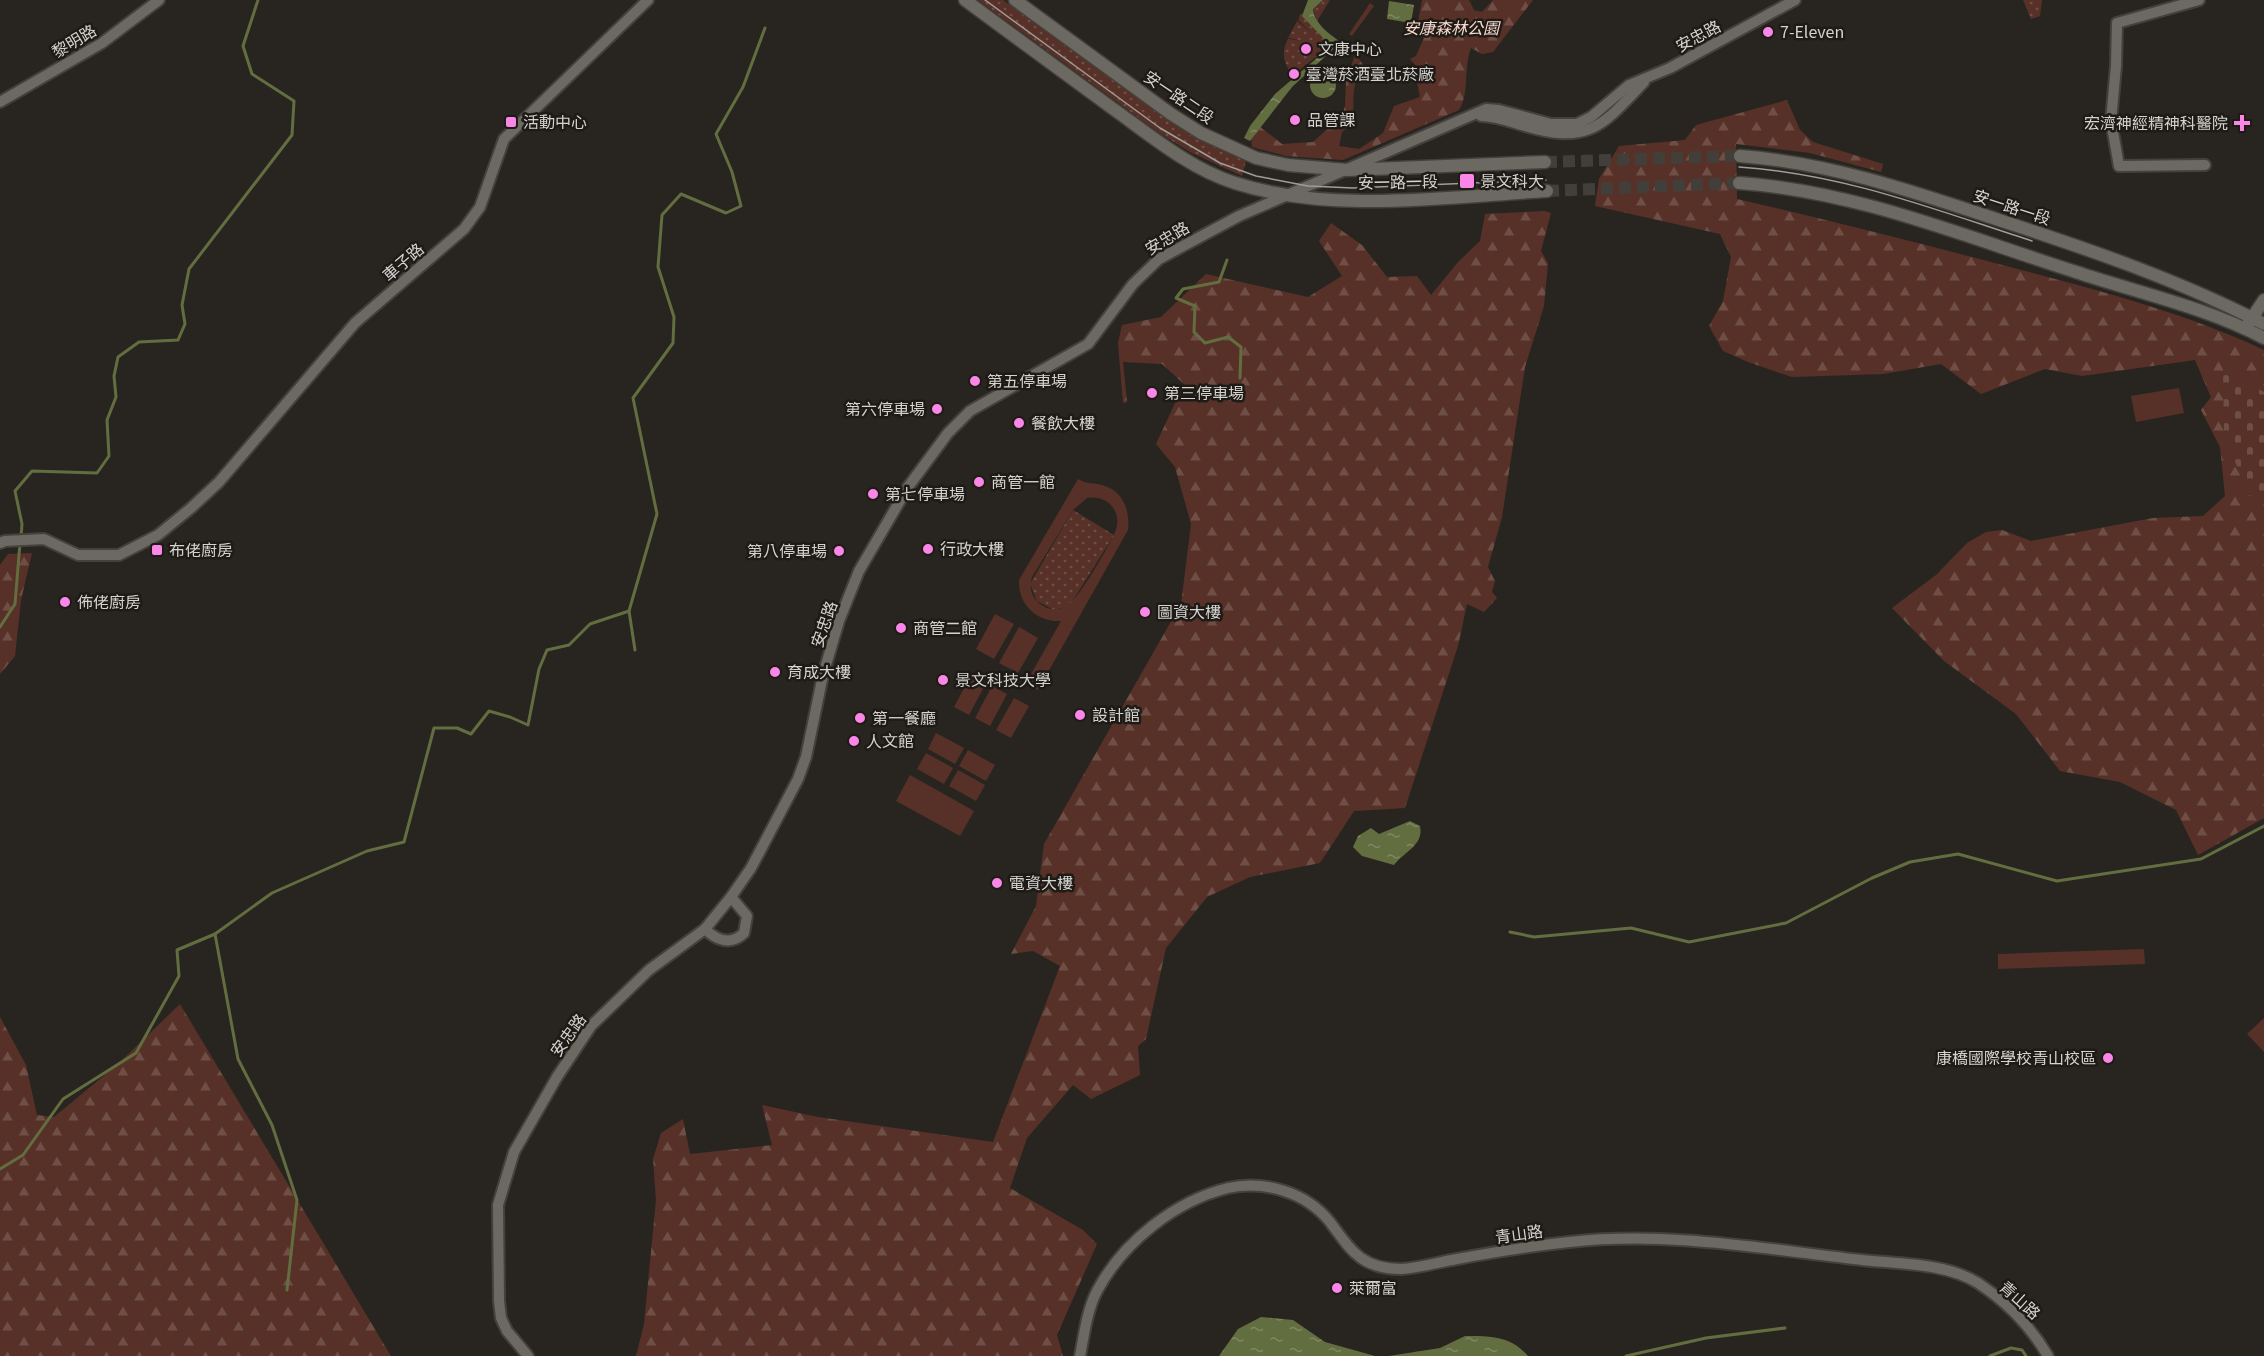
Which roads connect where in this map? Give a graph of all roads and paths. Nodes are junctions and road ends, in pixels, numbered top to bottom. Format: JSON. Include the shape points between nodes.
{"nodes":[{"id":1,"x":159,"y":0,"type":"edge"},
{"id":2,"x":648,"y":0,"type":"edge"},
{"id":3,"x":965,"y":0,"type":"edge"},
{"id":4,"x":1015,"y":0,"type":"edge"},
{"id":5,"x":1795,"y":0,"type":"edge"},
{"id":6,"x":2199,"y":0,"type":"edge"},
{"id":7,"x":0,"y":102,"type":"edge"},
{"id":8,"x":1740,"y":156,"type":"tunnel mouth"},
{"id":9,"x":1545,"y":162,"type":"tunnel mouth"},
{"id":10,"x":2205,"y":165,"type":"dead end"},
{"id":11,"x":1347,"y":170,"type":"junction"},
{"id":12,"x":1739,"y":183,"type":"tunnel mouth"},
{"id":13,"x":1547,"y":191,"type":"tunnel mouth"},
{"id":14,"x":1286,"y":196,"type":"junction"},
{"id":15,"x":2264,"y":300,"type":"edge"},
{"id":16,"x":2252,"y":318,"type":"junction"},
{"id":17,"x":2245,"y":329,"type":"junction"},
{"id":18,"x":2262,"y":331,"type":"edge"},
{"id":19,"x":3,"y":542,"type":"edge"},
{"id":20,"x":731,"y":897,"type":"junction"},
{"id":21,"x":705,"y":929,"type":"junction"},
{"id":22,"x":528,"y":1356,"type":"edge"},
{"id":23,"x":1080,"y":1356,"type":"edge"},
{"id":24,"x":2048,"y":1356,"type":"edge"}],
"edges":[{"from":1,"to":7,"type":"street","name":"黎明路","via":[[102,43]]},
{"from":2,"to":19,"type":"street","name":"車子路","via":[[504,139],[480,207],[464,229],[355,323],[219,482],[158,535],[119,555],[89,557],[44,539]]},
{"from":3,"to":14,"type":"street","via":[[1186,159],[1233,182]]},
{"from":4,"to":11,"type":"street","name":"安一路二段","via":[[1171,114],[1219,142],[1256,158],[1288,165]]},
{"from":5,"to":11,"type":"street","name":"安忠路","via":[[1619,91],[1591,117],[1577,124],[1551,124],[1486,109]]},
{"from":6,"to":10,"type":"street","via":[[2117,23],[2111,121],[2119,166]]},
{"from":8,"to":16,"type":"street","name":"安一路一段","via":[[1809,164],[1880,181],[2091,250]]},
{"from":9,"to":11,"type":"street","name":"安一路一段"},
{"from":11,"to":14,"type":"street","name":"安忠路"},
{"from":12,"to":17,"type":"street","name":"安一路一段","via":[[1806,190],[1872,206],[2180,304]]},
{"from":13,"to":14,"type":"street","name":"安一路一段","via":[[1416,198]]},
{"from":14,"to":20,"type":"street","name":"安忠路","via":[[1159,259],[1133,284],[1088,344],[985,401],[948,433],[908,487],[859,571],[823,675],[798,779],[751,868]]},
{"from":15,"to":16,"type":"street"},
{"from":16,"to":17,"type":"street"},
{"from":16,"to":18,"type":"street","name":"安一路一段"},
{"from":17,"to":18,"type":"street","name":"安一路一段"},
{"from":20,"to":21,"type":"street","name":"安忠路"},
{"from":20,"to":21,"type":"street","via":[[747,916],[744,933],[735,940],[722,940]]},
{"from":21,"to":22,"type":"street","name":"安忠路","via":[[649,970],[591,1026],[514,1152],[498,1205],[499,1301],[507,1331]]},
{"from":23,"to":24,"type":"street","name":"青山路","via":[[1084,1328],[1097,1291],[1123,1254],[1155,1224],[1191,1202],[1228,1188],[1255,1185],[1282,1189],[1304,1199],[1329,1221],[1354,1254],[1366,1262],[1400,1269],[1571,1242],[1652,1238],[1924,1264],[1977,1282],[2030,1328]]}]}
